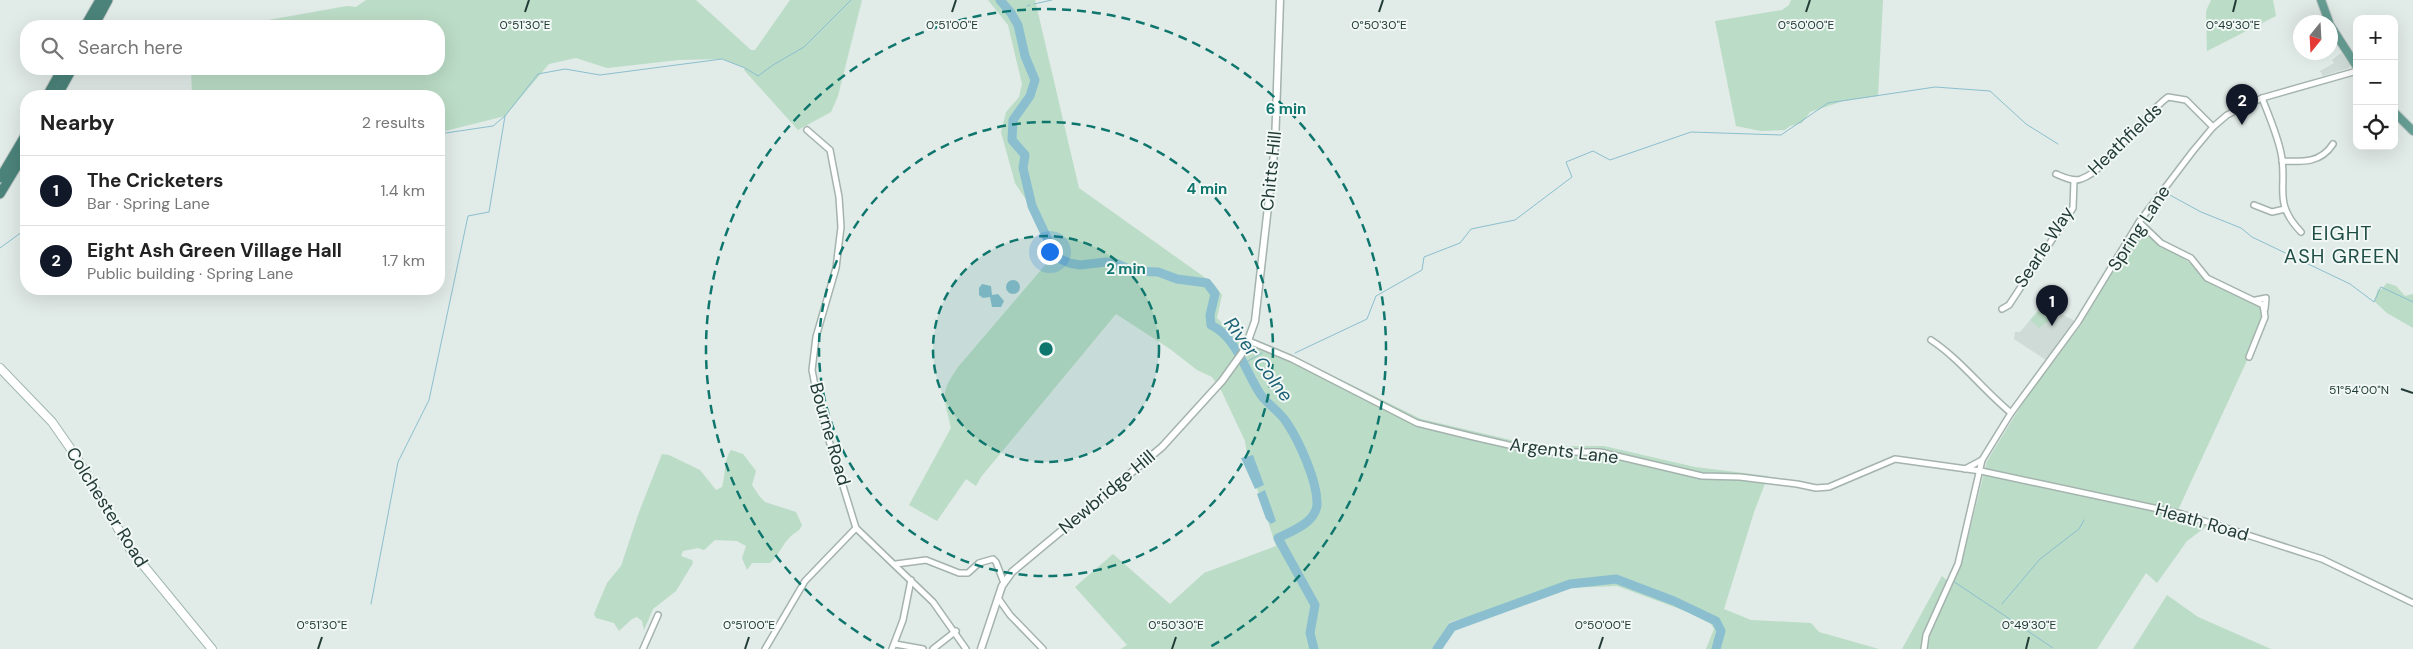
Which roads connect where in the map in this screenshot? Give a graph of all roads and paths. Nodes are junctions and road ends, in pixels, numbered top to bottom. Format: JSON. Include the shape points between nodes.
{"nodes":[{"id":1,"x":100,"y":0,"type":"edge"},
{"id":2,"x":108,"y":0,"type":"edge"},
{"id":3,"x":1280,"y":0,"type":"edge"},
{"id":4,"x":2321,"y":0,"type":"edge"},
{"id":5,"x":2327,"y":15,"type":"edge"},
{"id":6,"x":89,"y":20,"type":"edge"},
{"id":7,"x":97,"y":20,"type":"edge"},
{"id":8,"x":2338,"y":37,"type":"edge"},
{"id":9,"x":2353,"y":61,"type":"edge"},
{"id":10,"x":2353,"y":72,"type":"edge"},
{"id":11,"x":59,"y":75,"type":"edge"},
{"id":12,"x":69,"y":75,"type":"edge"},
{"id":13,"x":50,"y":90,"type":"edge"},
{"id":14,"x":60,"y":90,"type":"edge"},
{"id":15,"x":2262,"y":98,"type":"junction"},
{"id":16,"x":2398,"y":116,"type":"edge"},
{"id":17,"x":2214,"y":127,"type":"junction"},
{"id":18,"x":807,"y":130,"type":"dead end"},
{"id":19,"x":2413,"y":131,"type":"edge"},
{"id":20,"x":20,"y":144,"type":"edge"},
{"id":21,"x":2333,"y":144,"type":"dead end"},
{"id":22,"x":2282,"y":161,"type":"junction"},
{"id":23,"x":20,"y":162,"type":"edge"},
{"id":24,"x":2056,"y":174,"type":"dead end"},
{"id":25,"x":0,"y":178,"type":"edge"},
{"id":26,"x":2074,"y":180,"type":"junction"},
{"id":27,"x":0,"y":194,"type":"edge"},
{"id":28,"x":2254,"y":205,"type":"dead end"},
{"id":29,"x":2285,"y":209,"type":"junction"},
{"id":30,"x":2139,"y":222,"type":"junction"},
{"id":31,"x":2301,"y":232,"type":"dead end"},
{"id":32,"x":2002,"y":309,"type":"dead end"},
{"id":33,"x":1931,"y":340,"type":"dead end"},
{"id":34,"x":1249,"y":341,"type":"junction"},
{"id":35,"x":2249,"y":357,"type":"dead end"},
{"id":36,"x":0,"y":368,"type":"edge"},
{"id":37,"x":2010,"y":413,"type":"junction"},
{"id":38,"x":1982,"y":460,"type":"junction"},
{"id":39,"x":1965,"y":469,"type":"junction"},
{"id":40,"x":1981,"y":471,"type":"junction"},
{"id":41,"x":856,"y":528,"type":"junction"},
{"id":42,"x":905,"y":562,"type":"junction"},
{"id":43,"x":896,"y":564,"type":"junction"},
{"id":44,"x":909,"y":578,"type":"junction"},
{"id":45,"x":1004,"y":583,"type":"junction"},
{"id":46,"x":998,"y":598,"type":"junction"},
{"id":47,"x":2413,"y":603,"type":"edge"},
{"id":48,"x":658,"y":615,"type":"dead end"},
{"id":49,"x":956,"y":632,"type":"junction"},
{"id":50,"x":893,"y":646,"type":"edge"},
{"id":51,"x":212,"y":649,"type":"edge"},
{"id":52,"x":643,"y":649,"type":"edge"},
{"id":53,"x":764,"y":649,"type":"edge"},
{"id":54,"x":924,"y":649,"type":"edge"},
{"id":55,"x":933,"y":649,"type":"edge"},
{"id":56,"x":966,"y":649,"type":"edge"},
{"id":57,"x":981,"y":649,"type":"edge"},
{"id":58,"x":1044,"y":649,"type":"edge"},
{"id":59,"x":1924,"y":649,"type":"edge"}],
"edges":[{"from":1,"to":6,"type":"highway"},
{"from":2,"to":7,"type":"highway"},
{"from":3,"to":34,"type":"street","name":"Chitts Hill","via":[[1275,145]]},
{"from":4,"to":5,"type":"main road"},
{"from":8,"to":9,"type":"main road"},
{"from":10,"to":15,"type":"street","name":"Spring Lane"},
{"from":11,"to":13,"type":"highway"},
{"from":12,"to":14,"type":"highway"},
{"from":15,"to":17,"type":"street","name":"Spring Lane","via":[[2236,110]]},
{"from":15,"to":22,"type":"street"},
{"from":16,"to":19,"type":"main road"},
{"from":17,"to":26,"type":"street","name":"Heathfields","via":[[2186,100],[2168,97],[2153,108],[2094,174]]},
{"from":17,"to":30,"type":"street","name":"Spring Lane"},
{"from":18,"to":41,"type":"street","name":"Bourne Road","via":[[830,150],[839,197],[841,235],[836,268],[816,337],[812,370],[820,410]]},
{"from":20,"to":25,"type":"highway"},
{"from":21,"to":22,"type":"street","via":[[2317,159]]},
{"from":22,"to":29,"type":"street","via":[[2281,186]]},
{"from":23,"to":27,"type":"highway"},
{"from":24,"to":26,"type":"street","name":"Heathfields"},
{"from":26,"to":32,"type":"street","name":"Searle Way","via":[[2072,208],[2009,304]]},
{"from":28,"to":29,"type":"street","via":[[2272,212]]},
{"from":29,"to":31,"type":"street"},
{"from":30,"to":35,"type":"street","via":[[2161,243],[2191,258],[2207,278],[2255,300],[2265,310]]},
{"from":30,"to":37,"type":"street","name":"Spring Lane","via":[[2078,322]]},
{"from":33,"to":37,"type":"street","via":[[1948,351]]},
{"from":34,"to":39,"type":"street","name":"Argents Lane","via":[[1292,359],[1417,423],[1539,452],[1600,452],[1702,476],[1740,477],[1816,488],[1829,487],[1895,459]]},
{"from":34,"to":45,"type":"street","name":"Newbridge Hill","via":[[1222,381],[1162,447],[1018,566]]},
{"from":36,"to":51,"type":"main road","name":"Colchester Road","via":[[52,422],[130,549]]},
{"from":37,"to":38,"type":"street","name":"Spring Lane"},
{"from":38,"to":39,"type":"street"},
{"from":38,"to":40,"type":"street","name":"Spring Lane"},
{"from":39,"to":40,"type":"street","name":"Argents Lane"},
{"from":40,"to":47,"type":"street","name":"Heath Road","via":[[2182,514],[2322,559]]},
{"from":40,"to":59,"type":"street","name":"Spring Lane","via":[[1958,564],[1926,635]]},
{"from":41,"to":43,"type":"street"},
{"from":41,"to":53,"type":"street","via":[[805,581]]},
{"from":42,"to":43,"type":"street"},
{"from":42,"to":44,"type":"street"},
{"from":42,"to":45,"type":"street","via":[[926,560],[959,574],[968,573],[979,563],[993,559]]},
{"from":43,"to":44,"type":"street"},
{"from":44,"to":49,"type":"street"},
{"from":44,"to":50,"type":"street","via":[[903,620]]},
{"from":45,"to":46,"type":"street","name":"Newbridge Hill"},
{"from":46,"to":57,"type":"street","name":"Newbridge Hill"},
{"from":46,"to":58,"type":"street"},
{"from":48,"to":52,"type":"street"},
{"from":49,"to":55,"type":"street"},
{"from":49,"to":56,"type":"street"},
{"from":50,"to":54,"type":"street"}]}
